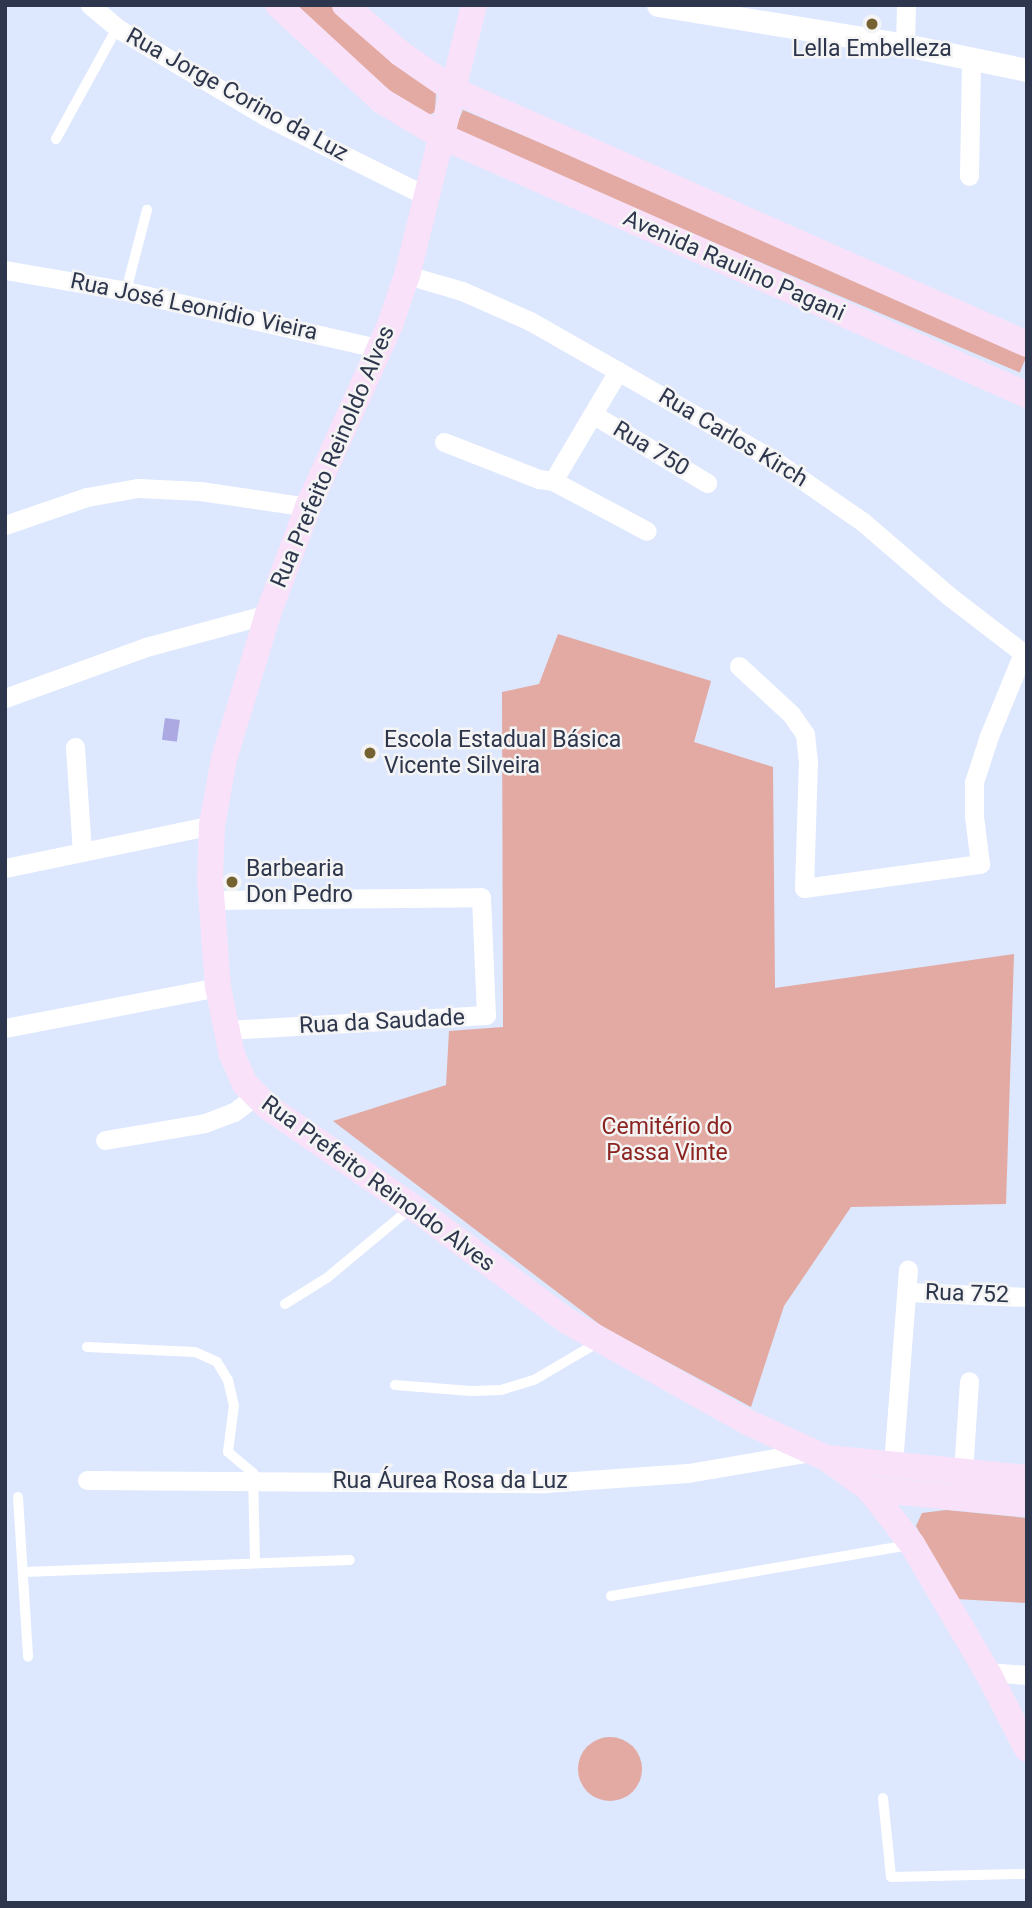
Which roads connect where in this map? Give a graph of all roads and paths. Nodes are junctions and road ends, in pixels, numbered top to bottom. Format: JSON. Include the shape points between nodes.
{"nodes":[{"id":1,"x":90,"y":5,"type":"edge"},
{"id":2,"x":278,"y":5,"type":"edge"},
{"id":3,"x":345,"y":5,"type":"edge"},
{"id":4,"x":474,"y":5,"type":"edge"},
{"id":5,"x":658,"y":5,"type":"edge"},
{"id":6,"x":906,"y":5,"type":"edge"},
{"id":7,"x":760,"y":13,"type":"edge"},
{"id":8,"x":117,"y":27,"type":"junction"},
{"id":9,"x":905,"y":45,"type":"junction"},
{"id":10,"x":971,"y":59,"type":"junction"},
{"id":11,"x":1027,"y":70,"type":"edge"},
{"id":12,"x":453,"y":90,"type":"junction"},
{"id":13,"x":441,"y":136,"type":"junction"},
{"id":14,"x":56,"y":139,"type":"dead end"},
{"id":15,"x":969,"y":176,"type":"dead end"},
{"id":16,"x":426,"y":196,"type":"junction"},
{"id":17,"x":147,"y":210,"type":"dead end"},
{"id":18,"x":5,"y":270,"type":"edge"},
{"id":19,"x":407,"y":275,"type":"junction"},
{"id":20,"x":126,"y":291,"type":"junction"},
{"id":21,"x":1027,"y":344,"type":"edge"},
{"id":22,"x":382,"y":349,"type":"junction"},
{"id":23,"x":618,"y":371,"type":"junction"},
{"id":24,"x":1027,"y":395,"type":"edge"},
{"id":25,"x":594,"y":415,"type":"junction"},
{"id":26,"x":444,"y":442,"type":"dead end"},
{"id":27,"x":553,"y":481,"type":"junction"},
{"id":28,"x":707,"y":483,"type":"dead end"},
{"id":29,"x":308,"y":507,"type":"junction"},
{"id":30,"x":5,"y":526,"type":"edge"},
{"id":31,"x":647,"y":531,"type":"dead end"},
{"id":32,"x":268,"y":614,"type":"junction"},
{"id":33,"x":1025,"y":654,"type":"edge"},
{"id":34,"x":739,"y":666,"type":"dead end"},
{"id":35,"x":5,"y":698,"type":"edge"},
{"id":36,"x":75,"y":747,"type":"dead end"},
{"id":37,"x":212,"y":825,"type":"junction"},
{"id":38,"x":82,"y":852,"type":"junction"},
{"id":39,"x":5,"y":869,"type":"edge"},
{"id":40,"x":211,"y":901,"type":"junction"},
{"id":41,"x":218,"y":987,"type":"junction"},
{"id":42,"x":5,"y":1028,"type":"edge"},
{"id":43,"x":226,"y":1030,"type":"junction"},
{"id":44,"x":255,"y":1096,"type":"junction"},
{"id":45,"x":105,"y":1140,"type":"dead end"},
{"id":46,"x":413,"y":1207,"type":"junction"},
{"id":47,"x":908,"y":1270,"type":"dead end"},
{"id":48,"x":907,"y":1292,"type":"junction"},
{"id":49,"x":1027,"y":1297,"type":"edge"},
{"id":50,"x":285,"y":1304,"type":"dead end"},
{"id":51,"x":601,"y":1340,"type":"junction"},
{"id":52,"x":87,"y":1347,"type":"dead end"},
{"id":53,"x":969,"y":1381,"type":"dead end"},
{"id":54,"x":395,"y":1385,"type":"dead end"},
{"id":55,"x":819,"y":1455,"type":"junction"},
{"id":56,"x":901,"y":1465,"type":"junction"},
{"id":57,"x":963,"y":1472,"type":"junction"},
{"id":58,"x":1027,"y":1478,"type":"edge"},
{"id":59,"x":87,"y":1480,"type":"dead end"},
{"id":60,"x":254,"y":1480,"type":"junction"},
{"id":61,"x":869,"y":1489,"type":"junction"},
{"id":62,"x":18,"y":1497,"type":"dead end"},
{"id":63,"x":1027,"y":1504,"type":"edge"},
{"id":64,"x":912,"y":1544,"type":"junction"},
{"id":65,"x":350,"y":1560,"type":"dead end"},
{"id":66,"x":255,"y":1563,"type":"junction"},
{"id":67,"x":23,"y":1572,"type":"junction"},
{"id":68,"x":611,"y":1596,"type":"dead end"},
{"id":69,"x":28,"y":1657,"type":"dead end"},
{"id":70,"x":987,"y":1672,"type":"junction"},
{"id":71,"x":1027,"y":1675,"type":"edge"},
{"id":72,"x":1027,"y":1749,"type":"edge"},
{"id":73,"x":883,"y":1798,"type":"dead end"},
{"id":74,"x":1027,"y":1874,"type":"edge"}],
"edges":[{"from":1,"to":8,"type":"street","name":"Rua Jorge Corino da Luz"},
{"from":2,"to":13,"type":"main road","name":"Avenida Raulino Pagani","via":[[382,101]]},
{"from":3,"to":12,"type":"main road","name":"Avenida Raulino Pagani","via":[[400,54]]},
{"from":4,"to":12,"type":"main road","name":"Rua Prefeito Reinoldo Alves"},
{"from":5,"to":7,"type":"street"},
{"from":6,"to":9,"type":"street"},
{"from":7,"to":9,"type":"street"},
{"from":8,"to":14,"type":"lane"},
{"from":8,"to":16,"type":"street","name":"Rua Jorge Corino da Luz","via":[[265,116]]},
{"from":9,"to":10,"type":"street"},
{"from":10,"to":11,"type":"street"},
{"from":10,"to":15,"type":"street"},
{"from":12,"to":13,"type":"main road","name":"Rua Prefeito Reinoldo Alves"},
{"from":12,"to":21,"type":"main road","name":"Avenida Raulino Pagani"},
{"from":13,"to":16,"type":"main road","name":"Rua Prefeito Reinoldo Alves"},
{"from":13,"to":24,"type":"main road","name":"Avenida Raulino Pagani"},
{"from":16,"to":19,"type":"main road","name":"Rua Prefeito Reinoldo Alves"},
{"from":17,"to":20,"type":"lane"},
{"from":18,"to":20,"type":"street","name":"Rua José Leonídio Vieira"},
{"from":19,"to":22,"type":"main road","name":"Rua Prefeito Reinoldo Alves"},
{"from":19,"to":23,"type":"street","name":"Rua Carlos Kirch","via":[[501,307]]},
{"from":20,"to":22,"type":"street","name":"Rua José Leonídio Vieira"},
{"from":22,"to":29,"type":"main road","name":"Rua Prefeito Reinoldo Alves"},
{"from":23,"to":25,"type":"street"},
{"from":23,"to":33,"type":"street","name":"Rua Carlos Kirch","via":[[814,487]]},
{"from":25,"to":27,"type":"street"},
{"from":25,"to":28,"type":"street","name":"Rua 750"},
{"from":26,"to":27,"type":"street"},
{"from":27,"to":31,"type":"street"},
{"from":29,"to":30,"type":"street","via":[[200,491],[138,488],[87,497]]},
{"from":29,"to":32,"type":"main road","name":"Rua Prefeito Reinoldo Alves"},
{"from":32,"to":35,"type":"street","via":[[146,646]]},
{"from":32,"to":37,"type":"main road","name":"Rua Prefeito Reinoldo Alves","via":[[224,760]]},
{"from":33,"to":34,"type":"street","via":[[974,782],[980,864],[804,888],[805,734],[790,713]]},
{"from":36,"to":38,"type":"street"},
{"from":37,"to":38,"type":"street"},
{"from":37,"to":40,"type":"main road","name":"Rua Prefeito Reinoldo Alves"},
{"from":38,"to":39,"type":"street"},
{"from":40,"to":41,"type":"main road","name":"Rua Prefeito Reinoldo Alves"},
{"from":40,"to":43,"type":"street","name":"Rua da Saudade","via":[[481,898],[486,1015]]},
{"from":41,"to":42,"type":"street"},
{"from":41,"to":43,"type":"main road","name":"Rua Prefeito Reinoldo Alves"},
{"from":43,"to":44,"type":"main road","name":"Rua Prefeito Reinoldo Alves","via":[[238,1070]]},
{"from":44,"to":45,"type":"street","via":[[234,1112],[205,1123]]},
{"from":44,"to":46,"type":"main road","name":"Rua Prefeito Reinoldo Alves"},
{"from":46,"to":50,"type":"lane","via":[[328,1277]]},
{"from":46,"to":51,"type":"main road","name":"Rua Prefeito Reinoldo Alves","via":[[558,1314]]},
{"from":47,"to":48,"type":"street"},
{"from":48,"to":49,"type":"street","name":"Rua 752"},
{"from":48,"to":56,"type":"street"},
{"from":51,"to":54,"type":"lane","via":[[534,1380],[501,1390]]},
{"from":51,"to":55,"type":"main road","name":"Rua Prefeito Reinoldo Alves","via":[[749,1423]]},
{"from":52,"to":60,"type":"lane","via":[[195,1352],[217,1362],[228,1380],[234,1405],[228,1452],[250,1468]]},
{"from":53,"to":57,"type":"street"},
{"from":55,"to":56,"type":"main road"},
{"from":55,"to":60,"type":"street","name":"Rua Áurea Rosa da Luz","via":[[688,1473],[545,1483]]},
{"from":55,"to":61,"type":"main road","name":"Rua Prefeito Reinoldo Alves"},
{"from":56,"to":57,"type":"main road"},
{"from":56,"to":61,"type":"main road"},
{"from":57,"to":58,"type":"main road"},
{"from":59,"to":60,"type":"street","name":"Rua Áurea Rosa da Luz"},
{"from":60,"to":66,"type":"lane"},
{"from":61,"to":63,"type":"main road"},
{"from":61,"to":64,"type":"main road"},
{"from":62,"to":67,"type":"lane"},
{"from":64,"to":68,"type":"lane"},
{"from":64,"to":70,"type":"main road"},
{"from":65,"to":66,"type":"lane"},
{"from":66,"to":67,"type":"lane"},
{"from":67,"to":69,"type":"lane"},
{"from":70,"to":71,"type":"street"},
{"from":70,"to":72,"type":"main road"},
{"from":73,"to":74,"type":"lane","via":[[891,1877]]}]}
